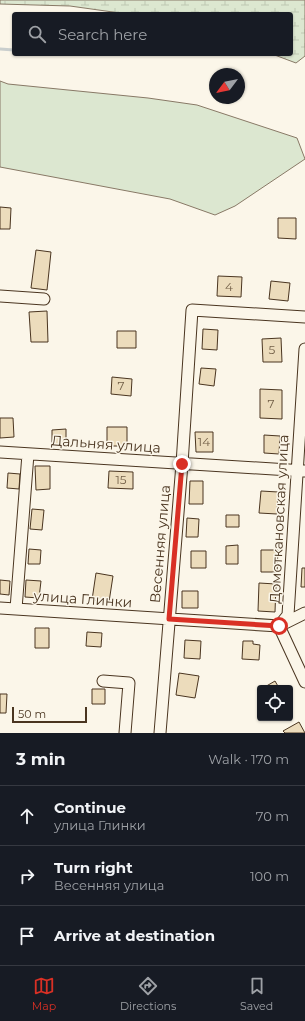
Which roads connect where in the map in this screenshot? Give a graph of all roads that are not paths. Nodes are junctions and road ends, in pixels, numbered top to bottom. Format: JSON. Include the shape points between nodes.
{"nodes":[{"id":1,"x":0,"y":296,"type":"edge"},
{"id":2,"x":44,"y":299,"type":"dead end"},
{"id":3,"x":305,"y":317,"type":"edge"},
{"id":4,"x":305,"y":349,"type":"edge"},
{"id":5,"x":0,"y":452,"type":"edge"},
{"id":6,"x":28,"y":454,"type":"junction"},
{"id":7,"x":182,"y":464,"type":"junction"},
{"id":8,"x":301,"y":471,"type":"edge"},
{"id":9,"x":0,"y":608,"type":"edge"},
{"id":10,"x":16,"y":609,"type":"junction"},
{"id":11,"x":305,"y":613,"type":"edge"},
{"id":12,"x":169,"y":619,"type":"junction"},
{"id":13,"x":279,"y":626,"type":"junction"},
{"id":14,"x":103,"y":681,"type":"dead end"},
{"id":15,"x":305,"y":682,"type":"edge"},
{"id":16,"x":125,"y":733,"type":"edge"},
{"id":17,"x":160,"y":733,"type":"edge"}],
"edges":[{"from":1,"to":2,"type":"street"},
{"from":3,"to":7,"type":"street","name":"Весенняя улица","via":[[192,310]]},
{"from":4,"to":8,"type":"street","name":"Домоткановская улица"},
{"from":5,"to":6,"type":"street","name":"Дальняя улица"},
{"from":6,"to":7,"type":"street","name":"Дальняя улица"},
{"from":6,"to":10,"type":"street"},
{"from":7,"to":8,"type":"street","name":"Дальняя улица"},
{"from":7,"to":12,"type":"street","name":"Весенняя улица"},
{"from":8,"to":13,"type":"street","name":"Домоткановская улица","via":[[288,615]]},
{"from":9,"to":10,"type":"street","name":"улица Глинки"},
{"from":10,"to":12,"type":"street","name":"улица Глинки"},
{"from":11,"to":13,"type":"street"},
{"from":12,"to":13,"type":"street","name":"улица Глинки"},
{"from":12,"to":17,"type":"street","name":"Весенняя улица"},
{"from":13,"to":15,"type":"street"},
{"from":14,"to":16,"type":"street","via":[[129,683]]}]}
